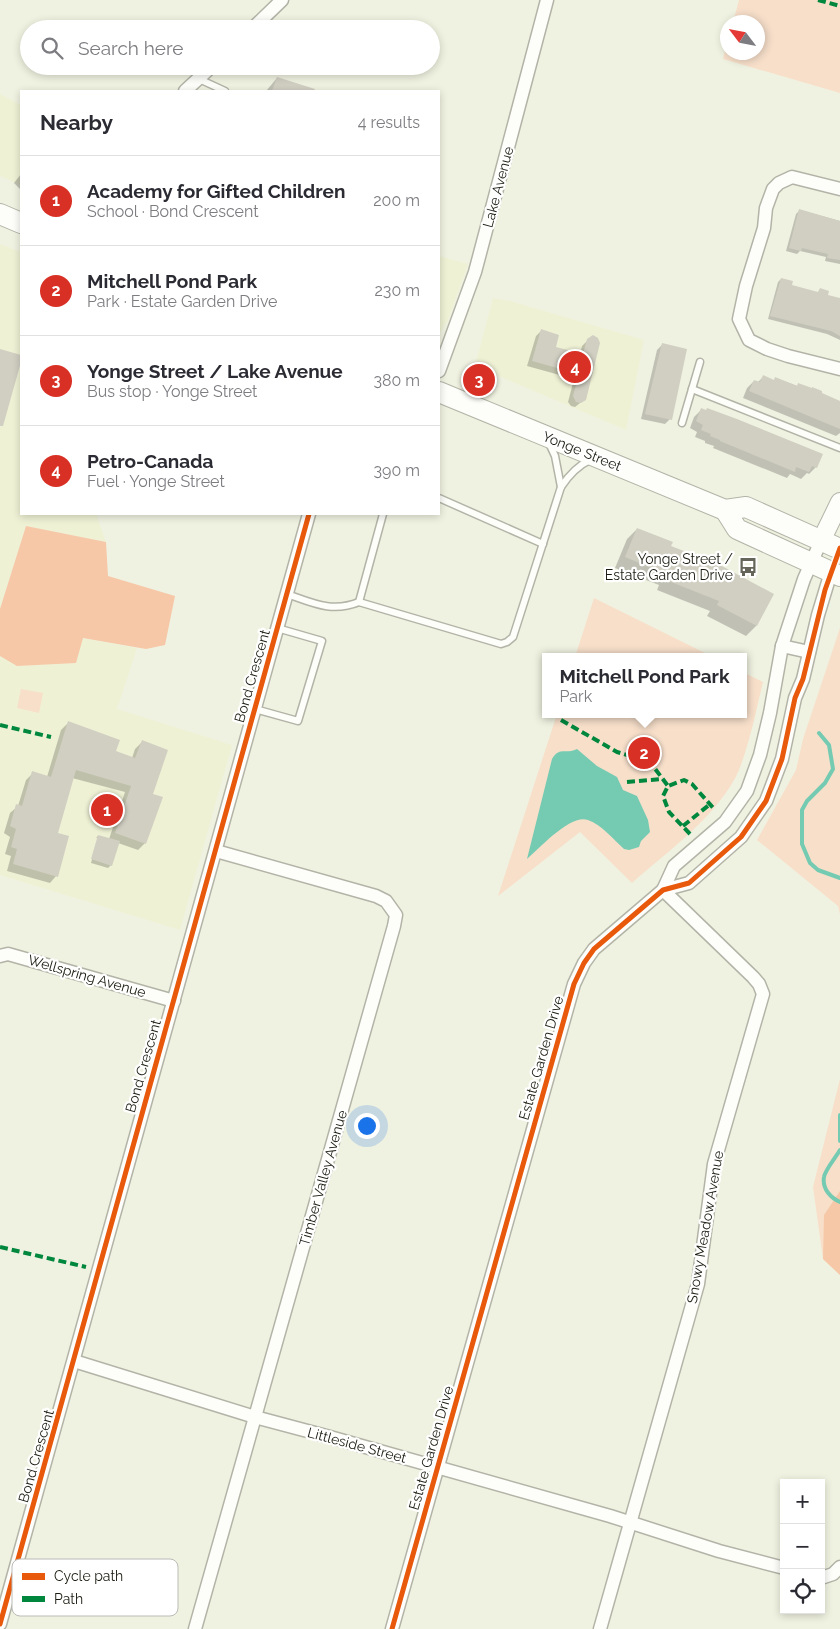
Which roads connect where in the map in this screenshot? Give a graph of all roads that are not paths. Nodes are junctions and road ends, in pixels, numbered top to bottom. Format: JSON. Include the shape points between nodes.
{"nodes":[{"id":1,"x":282,"y":0,"type":"edge"},
{"id":2,"x":547,"y":0,"type":"edge"},
{"id":3,"x":261,"y":20,"type":"edge"},
{"id":4,"x":202,"y":75,"type":"edge"},
{"id":5,"x":198,"y":79,"type":"junction"},
{"id":6,"x":186,"y":90,"type":"edge"},
{"id":7,"x":223,"y":90,"type":"edge"},
{"id":8,"x":840,"y":189,"type":"edge"},
{"id":9,"x":0,"y":214,"type":"edge"},
{"id":10,"x":20,"y":223,"type":"edge"},
{"id":11,"x":700,"y":362,"type":"dead end"},
{"id":12,"x":440,"y":368,"type":"edge"},
{"id":13,"x":840,"y":369,"type":"edge"},
{"id":14,"x":692,"y":388,"type":"junction"},
{"id":15,"x":440,"y":392,"type":"edge"},
{"id":16,"x":682,"y":423,"type":"dead end"},
{"id":17,"x":547,"y":437,"type":"junction"},
{"id":18,"x":840,"y":448,"type":"edge"},
{"id":19,"x":596,"y":457,"type":"junction"},
{"id":20,"x":561,"y":488,"type":"junction"},
{"id":21,"x":440,"y":498,"type":"edge"},
{"id":22,"x":840,"y":502,"type":"edge"},
{"id":23,"x":725,"y":510,"type":"junction"},
{"id":24,"x":310,"y":515,"type":"edge"},
{"id":25,"x":384,"y":515,"type":"edge"},
{"id":26,"x":821,"y":541,"type":"junction"},
{"id":27,"x":542,"y":544,"type":"junction"},
{"id":28,"x":840,"y":549,"type":"edge"},
{"id":29,"x":811,"y":562,"type":"junction"},
{"id":30,"x":836,"y":574,"type":"edge"},
{"id":31,"x":287,"y":594,"type":"junction"},
{"id":32,"x":359,"y":602,"type":"junction"},
{"id":33,"x":277,"y":628,"type":"junction"},
{"id":34,"x":782,"y":646,"type":"junction"},
{"id":35,"x":809,"y":652,"type":"junction"},
{"id":36,"x":255,"y":709,"type":"junction"},
{"id":37,"x":216,"y":851,"type":"junction"},
{"id":38,"x":663,"y":890,"type":"junction"},
{"id":39,"x":0,"y":956,"type":"edge"},
{"id":40,"x":174,"y":1001,"type":"junction"},
{"id":41,"x":74,"y":1361,"type":"junction"},
{"id":42,"x":255,"y":1417,"type":"junction"},
{"id":43,"x":437,"y":1468,"type":"junction"},
{"id":44,"x":631,"y":1522,"type":"junction"},
{"id":45,"x":18,"y":1559,"type":"edge"},
{"id":46,"x":780,"y":1567,"type":"edge"},
{"id":47,"x":840,"y":1567,"type":"edge"},
{"id":48,"x":825,"y":1577,"type":"edge"},
{"id":49,"x":12,"y":1581,"type":"edge"},
{"id":50,"x":0,"y":1624,"type":"edge"},
{"id":51,"x":196,"y":1629,"type":"edge"},
{"id":52,"x":392,"y":1629,"type":"edge"},
{"id":53,"x":600,"y":1629,"type":"edge"}],
"edges":[{"from":1,"to":3,"type":"street"},
{"from":2,"to":12,"type":"street","name":"Lake Avenue","via":[[476,272]]},
{"from":4,"to":5,"type":"street"},
{"from":5,"to":6,"type":"street"},
{"from":5,"to":7,"type":"lane"},
{"from":8,"to":13,"type":"street","via":[[792,177],[773,189],[739,319],[749,340],[767,349]]},
{"from":9,"to":10,"type":"main road"},
{"from":11,"to":14,"type":"lane"},
{"from":14,"to":16,"type":"lane"},
{"from":14,"to":18,"type":"lane"},
{"from":15,"to":17,"type":"main road","name":"Yonge Street"},
{"from":17,"to":19,"type":"main road","name":"Yonge Street"},
{"from":17,"to":20,"type":"lane"},
{"from":19,"to":20,"type":"lane","via":[[569,475]]},
{"from":19,"to":23,"type":"main road","name":"Yonge Street"},
{"from":20,"to":27,"type":"lane"},
{"from":21,"to":27,"type":"lane"},
{"from":22,"to":26,"type":"street"},
{"from":23,"to":26,"type":"main road","name":"Yonge Street","via":[[746,506]]},
{"from":23,"to":29,"type":"main road","via":[[737,529]]},
{"from":24,"to":31,"type":"street","name":"Bond Crescent"},
{"from":25,"to":32,"type":"lane"},
{"from":26,"to":28,"type":"main road","name":"Yonge Street"},
{"from":26,"to":29,"type":"street","name":"Estate Garden Drive"},
{"from":27,"to":32,"type":"lane","via":[[513,637],[501,644]]},
{"from":28,"to":30,"type":"street"},
{"from":29,"to":30,"type":"main road"},
{"from":29,"to":34,"type":"street","name":"Estate Garden Drive"},
{"from":30,"to":35,"type":"street","name":"Estate Garden Drive"},
{"from":31,"to":32,"type":"lane","via":[[333,608]]},
{"from":31,"to":33,"type":"street","name":"Bond Crescent"},
{"from":33,"to":36,"type":"street","name":"Bond Crescent"},
{"from":33,"to":36,"type":"lane","via":[[322,641],[298,721]]},
{"from":34,"to":35,"type":"street"},
{"from":34,"to":38,"type":"street","name":"Estate Garden Drive","via":[[760,755],[747,791],[725,822],[674,866]]},
{"from":35,"to":38,"type":"street","name":"Estate Garden Drive","via":[[782,759],[766,801],[741,837],[689,883]]},
{"from":36,"to":37,"type":"street","name":"Bond Crescent"},
{"from":37,"to":40,"type":"street","name":"Bond Crescent"},
{"from":37,"to":42,"type":"street","name":"Timber Valley Avenue","via":[[376,896],[386,901],[396,915]]},
{"from":38,"to":43,"type":"street","name":"Estate Garden Drive","via":[[594,948],[574,984]]},
{"from":38,"to":44,"type":"street","name":"Snowy Meadow Avenue","via":[[753,977],[763,994],[714,1164],[698,1284]]},
{"from":39,"to":40,"type":"street","name":"Wellspring Avenue","via":[[8,954]]},
{"from":40,"to":41,"type":"street","name":"Bond Crescent"},
{"from":41,"to":42,"type":"street","name":"Littleside Street"},
{"from":41,"to":45,"type":"street","name":"Bond Crescent"},
{"from":42,"to":43,"type":"street","name":"Littleside Street"},
{"from":42,"to":51,"type":"street","name":"Timber Valley Avenue"},
{"from":43,"to":44,"type":"street","name":"Littleside Street"},
{"from":43,"to":52,"type":"street","name":"Estate Garden Drive"},
{"from":44,"to":46,"type":"street","name":"Littleside Street"},
{"from":44,"to":53,"type":"street","name":"Snowy Meadow Avenue"},
{"from":47,"to":48,"type":"street"},
{"from":49,"to":50,"type":"street","name":"Bond Crescent"}]}
